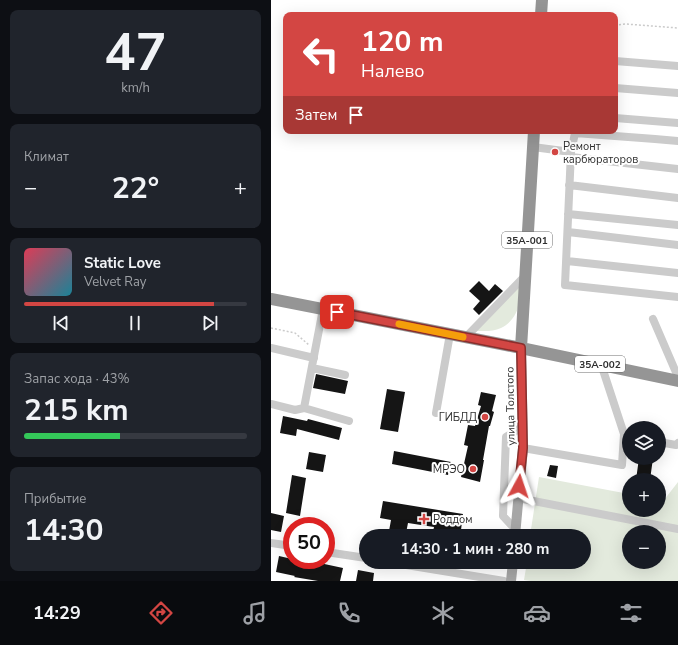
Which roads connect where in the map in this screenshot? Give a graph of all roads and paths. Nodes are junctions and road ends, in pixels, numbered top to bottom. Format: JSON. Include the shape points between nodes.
{"nodes":[{"id":1,"x":542,"y":0,"type":"edge"},
{"id":2,"x":541,"y":12,"type":"edge"},
{"id":3,"x":618,"y":25,"type":"edge"},
{"id":4,"x":678,"y":28,"type":"edge"},
{"id":5,"x":618,"y":61,"type":"edge"},
{"id":6,"x":678,"y":66,"type":"edge"},
{"id":7,"x":618,"y":88,"type":"edge"},
{"id":8,"x":678,"y":93,"type":"edge"},
{"id":9,"x":618,"y":118,"type":"edge"},
{"id":10,"x":678,"y":123,"type":"edge"},
{"id":11,"x":534,"y":134,"type":"edge"},
{"id":12,"x":575,"y":134,"type":"edge"},
{"id":13,"x":598,"y":134,"type":"edge"},
{"id":14,"x":678,"y":141,"type":"edge"},
{"id":15,"x":533,"y":147,"type":"junction"},
{"id":16,"x":571,"y":155,"type":"junction"},
{"id":17,"x":678,"y":169,"type":"edge"},
{"id":18,"x":569,"y":185,"type":"junction"},
{"id":19,"x":678,"y":198,"type":"edge"},
{"id":20,"x":568,"y":214,"type":"junction"},
{"id":21,"x":678,"y":225,"type":"edge"},
{"id":22,"x":568,"y":232,"type":"junction"},
{"id":23,"x":678,"y":245,"type":"edge"},
{"id":24,"x":567,"y":262,"type":"junction"},
{"id":25,"x":678,"y":272,"type":"edge"},
{"id":26,"x":525,"y":276,"type":"junction"},
{"id":27,"x":678,"y":297,"type":"edge"},
{"id":28,"x":271,"y":299,"type":"edge"},
{"id":29,"x":323,"y":309,"type":"junction"},
{"id":30,"x":653,"y":319,"type":"dead end"},
{"id":31,"x":271,"y":328,"type":"edge"},
{"id":32,"x":450,"y":334,"type":"junction"},
{"id":33,"x":466,"y":337,"type":"junction"},
{"id":34,"x":271,"y":348,"type":"edge"},
{"id":35,"x":521,"y":348,"type":"junction"},
{"id":36,"x":314,"y":354,"type":"junction"},
{"id":37,"x":601,"y":364,"type":"junction"},
{"id":38,"x":312,"y":368,"type":"junction"},
{"id":39,"x":345,"y":375,"type":"dead end"},
{"id":40,"x":678,"y":377,"type":"edge"},
{"id":41,"x":678,"y":381,"type":"edge"},
{"id":42,"x":271,"y":404,"type":"edge"},
{"id":43,"x":304,"y":408,"type":"junction"},
{"id":44,"x":437,"y":413,"type":"dead end"},
{"id":45,"x":349,"y":421,"type":"dead end"},
{"id":46,"x":622,"y":423,"type":"edge"},
{"id":47,"x":522,"y":427,"type":"junction"},
{"id":48,"x":666,"y":443,"type":"edge"},
{"id":49,"x":678,"y":443,"type":"edge"},
{"id":50,"x":523,"y":448,"type":"junction"},
{"id":51,"x":622,"y":459,"type":"edge"},
{"id":52,"x":518,"y":498,"type":"junction"},
{"id":53,"x":512,"y":529,"type":"edge"},
{"id":54,"x":515,"y":529,"type":"edge"},
{"id":55,"x":678,"y":529,"type":"edge"},
{"id":56,"x":271,"y":543,"type":"edge"},
{"id":57,"x":283,"y":545,"type":"edge"},
{"id":58,"x":335,"y":553,"type":"edge"},
{"id":59,"x":359,"y":557,"type":"edge"},
{"id":60,"x":430,"y":569,"type":"edge"},
{"id":61,"x":512,"y":569,"type":"edge"},
{"id":62,"x":503,"y":581,"type":"edge"},
{"id":63,"x":511,"y":581,"type":"edge"}],
"edges":[{"from":1,"to":2,"type":"highway"},
{"from":3,"to":4,"type":"path"},
{"from":5,"to":6,"type":"street"},
{"from":7,"to":8,"type":"street"},
{"from":9,"to":10,"type":"street"},
{"from":11,"to":15,"type":"highway","number":"35А-001"},
{"from":12,"to":16,"type":"street"},
{"from":13,"to":14,"type":"street"},
{"from":15,"to":16,"type":"street"},
{"from":15,"to":26,"type":"highway","number":"35А-001"},
{"from":16,"to":17,"type":"street"},
{"from":16,"to":18,"type":"street"},
{"from":18,"to":19,"type":"street"},
{"from":18,"to":20,"type":"street"},
{"from":20,"to":21,"type":"street"},
{"from":20,"to":22,"type":"street"},
{"from":22,"to":23,"type":"street"},
{"from":22,"to":24,"type":"street"},
{"from":24,"to":25,"type":"street"},
{"from":24,"to":27,"type":"street","via":[[565,285]]},
{"from":26,"to":33,"type":"street"},
{"from":26,"to":35,"type":"highway","number":"35А-001"},
{"from":28,"to":29,"type":"highway","number":"35А-002"},
{"from":29,"to":32,"type":"highway","number":"35А-002"},
{"from":29,"to":36,"type":"street"},
{"from":30,"to":40,"type":"street"},
{"from":31,"to":36,"type":"path","via":[[295,333]]},
{"from":32,"to":33,"type":"highway","number":"35А-002"},
{"from":32,"to":44,"type":"street"},
{"from":33,"to":35,"type":"highway","number":"35А-002"},
{"from":34,"to":36,"type":"street"},
{"from":35,"to":37,"type":"highway","number":"35А-002"},
{"from":35,"to":47,"type":"main road","name":"улица Толстого"},
{"from":36,"to":38,"type":"street"},
{"from":37,"to":41,"type":"highway","number":"35А-002"},
{"from":37,"to":46,"type":"street"},
{"from":38,"to":39,"type":"street"},
{"from":38,"to":43,"type":"street"},
{"from":42,"to":43,"type":"street","via":[[295,410]]},
{"from":43,"to":45,"type":"street"},
{"from":47,"to":50,"type":"main road","name":"улица Толстого"},
{"from":47,"to":53,"type":"street","via":[[506,437],[503,516]]},
{"from":48,"to":49,"type":"street"},
{"from":50,"to":51,"type":"street","via":[[621,465]]},
{"from":50,"to":52,"type":"main road","name":"улица Толстого"},
{"from":52,"to":54,"type":"main road","name":"улица Толстого"},
{"from":52,"to":55,"type":"street"},
{"from":56,"to":57,"type":"street"},
{"from":58,"to":59,"type":"street"},
{"from":60,"to":62,"type":"street"},
{"from":61,"to":63,"type":"main road"}]}
